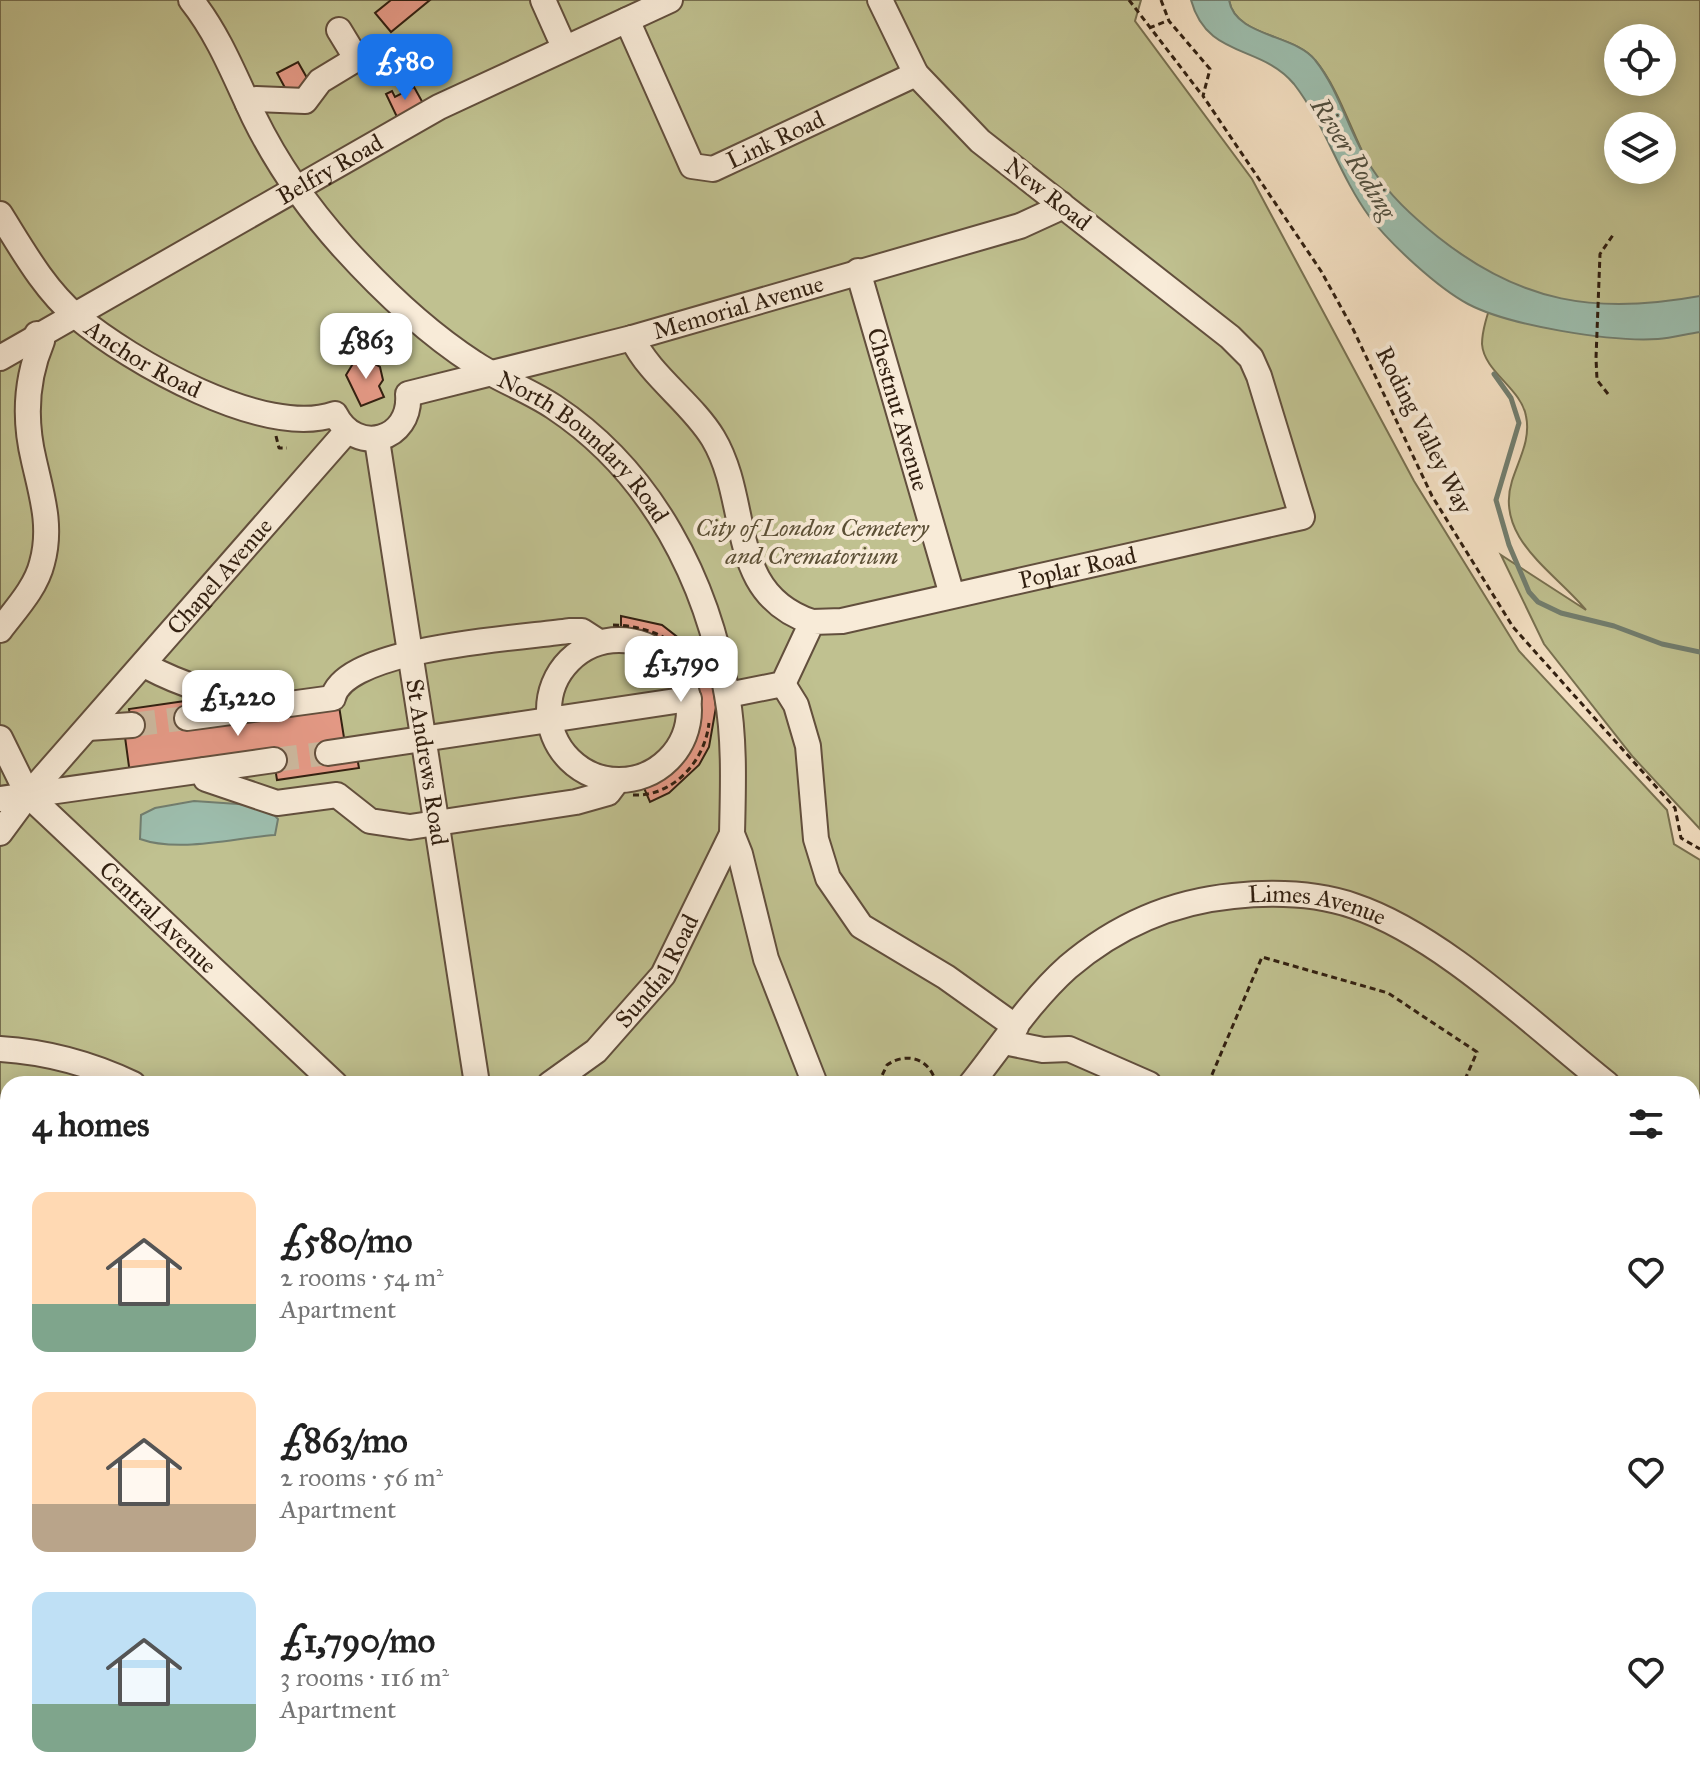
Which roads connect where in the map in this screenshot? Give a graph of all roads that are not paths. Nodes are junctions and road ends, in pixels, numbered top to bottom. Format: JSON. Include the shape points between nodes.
{"nodes":[{"id":1,"x":191,"y":0,"type":"edge"},
{"id":2,"x":543,"y":0,"type":"edge"},
{"id":3,"x":670,"y":0,"type":"edge"},
{"id":4,"x":880,"y":0,"type":"edge"},
{"id":5,"x":627,"y":20,"type":"junction"},
{"id":6,"x":339,"y":30,"type":"dead end"},
{"id":7,"x":564,"y":47,"type":"junction"},
{"id":8,"x":916,"y":74,"type":"junction"},
{"id":9,"x":248,"y":104,"type":"junction"},
{"id":10,"x":297,"y":190,"type":"junction"},
{"id":11,"x":1061,"y":204,"type":"junction"},
{"id":12,"x":0,"y":214,"type":"edge"},
{"id":13,"x":858,"y":271,"type":"junction"},
{"id":14,"x":76,"y":316,"type":"junction"},
{"id":15,"x":37,"y":334,"type":"junction"},
{"id":16,"x":632,"y":338,"type":"junction"},
{"id":17,"x":0,"y":358,"type":"edge"},
{"id":18,"x":1251,"y":358,"type":"joint"},
{"id":19,"x":494,"y":375,"type":"junction"},
{"id":20,"x":341,"y":423,"type":"junction"},
{"id":21,"x":377,"y":440,"type":"junction"},
{"id":22,"x":952,"y":595,"type":"junction"},
{"id":23,"x":812,"y":622,"type":"junction"},
{"id":24,"x":0,"y":630,"type":"edge"},
{"id":25,"x":603,"y":634,"type":"junction"},
{"id":26,"x":411,"y":654,"type":"junction"},
{"id":27,"x":144,"y":665,"type":"junction"},
{"id":28,"x":783,"y":684,"type":"junction"},
{"id":29,"x":335,"y":687,"type":"junction"},
{"id":30,"x":728,"y":695,"type":"junction"},
{"id":31,"x":689,"y":699,"type":"junction"},
{"id":32,"x":187,"y":718,"type":"tunnel mouth"},
{"id":33,"x":549,"y":721,"type":"junction"},
{"id":34,"x":132,"y":725,"type":"tunnel mouth"},
{"id":35,"x":88,"y":728,"type":"junction"},
{"id":36,"x":0,"y":738,"type":"edge"},
{"id":37,"x":422,"y":739,"type":"junction"},
{"id":38,"x":328,"y":753,"type":"tunnel mouth"},
{"id":39,"x":274,"y":760,"type":"tunnel mouth"},
{"id":40,"x":205,"y":770,"type":"junction"},
{"id":41,"x":626,"y":788,"type":"junction"},
{"id":42,"x":28,"y":795,"type":"junction"},
{"id":43,"x":0,"y":799,"type":"edge"},
{"id":44,"x":437,"y":824,"type":"junction"},
{"id":45,"x":0,"y":833,"type":"edge"},
{"id":46,"x":732,"y":834,"type":"junction"},
{"id":47,"x":1010,"y":1034,"type":"junction"},
{"id":48,"x":0,"y":1049,"type":"edge"},
{"id":49,"x":116,"y":1076,"type":"edge"},
{"id":50,"x":327,"y":1076,"type":"edge"},
{"id":51,"x":476,"y":1076,"type":"edge"},
{"id":52,"x":561,"y":1076,"type":"edge"},
{"id":53,"x":812,"y":1076,"type":"edge"},
{"id":54,"x":977,"y":1076,"type":"edge"},
{"id":55,"x":1131,"y":1076,"type":"edge"},
{"id":56,"x":1597,"y":1076,"type":"edge"}],
"edges":[{"from":1,"to":9,"type":"lane","name":"North Boundary Road","via":[[211,26]]},
{"from":2,"to":7,"type":"lane"},
{"from":3,"to":5,"type":"lane","name":"Belfry Road"},
{"from":4,"to":8,"type":"lane","name":"New Road"},
{"from":5,"to":7,"type":"lane","name":"Belfry Road"},
{"from":5,"to":8,"type":"lane","name":"Link Road","via":[[692,166],[713,169]]},
{"from":6,"to":9,"type":"lane","via":[[353,61],[320,81],[305,101],[256,99]]},
{"from":7,"to":10,"type":"lane","name":"Belfry Road","via":[[439,107]]},
{"from":8,"to":11,"type":"lane","name":"New Road","via":[[980,141]]},
{"from":9,"to":10,"type":"lane","name":"North Boundary Road"},
{"from":10,"to":14,"type":"lane","name":"Belfry Road"},
{"from":10,"to":19,"type":"lane","name":"North Boundary Road","via":[[388,295]]},
{"from":11,"to":13,"type":"lane","name":"Memorial Avenue","via":[[1020,226]]},
{"from":11,"to":18,"type":"lane","name":"New Road"},
{"from":12,"to":14,"type":"lane","name":"Anchor Road"},
{"from":13,"to":16,"type":"lane","name":"Memorial Avenue"},
{"from":13,"to":22,"type":"lane","name":"Chestnut Avenue"},
{"from":14,"to":15,"type":"lane","name":"Belfry Road"},
{"from":14,"to":20,"type":"lane","name":"Anchor Road","via":[[196,391],[273,416]]},
{"from":15,"to":17,"type":"lane","name":"Belfry Road"},
{"from":15,"to":24,"type":"lane","via":[[42,341],[28,393],[28,423],[44,500],[46,539],[42,566]]},
{"from":16,"to":19,"type":"lane","name":"Memorial Avenue"},
{"from":16,"to":23,"type":"lane","via":[[713,437],[752,570],[767,596],[788,614]]},
{"from":18,"to":22,"type":"lane","name":"Poplar Road","via":[[1302,517]]},
{"from":19,"to":21,"type":"lane","name":"Memorial Avenue","via":[[408,394],[403,424]]},
{"from":19,"to":30,"type":"lane","name":"North Boundary Road","via":[[555,407],[631,476],[668,527],[702,593]]},
{"from":20,"to":21,"type":"lane","via":[[356,437]]},
{"from":20,"to":27,"type":"lane","name":"Chapel Avenue"},
{"from":21,"to":26,"type":"lane","name":"St Andrews Road"},
{"from":22,"to":23,"type":"lane","name":"Poplar Road","via":[[842,621]]},
{"from":23,"to":28,"type":"lane"},
{"from":25,"to":26,"type":"lane","via":[[569,631]]},
{"from":25,"to":31,"type":"lane","via":[[657,650],[672,663]]},
{"from":25,"to":33,"type":"lane","via":[[555,681]]},
{"from":26,"to":29,"type":"lane","via":[[355,671]]},
{"from":26,"to":37,"type":"lane","name":"St Andrews Road"},
{"from":27,"to":29,"type":"lane","via":[[182,685],[234,696]]},
{"from":27,"to":35,"type":"lane","name":"Chapel Avenue"},
{"from":28,"to":30,"type":"lane"},
{"from":28,"to":47,"type":"lane","via":[[796,705],[808,746],[816,839],[828,878],[861,926],[946,977]]},
{"from":29,"to":32,"type":"lane","via":[[333,698]]},
{"from":30,"to":46,"type":"lane","name":"North Boundary Road"},
{"from":31,"to":33,"type":"lane"},
{"from":31,"to":41,"type":"lane","via":[[684,739],[673,757]]},
{"from":33,"to":37,"type":"lane"},
{"from":33,"to":41,"type":"lane","via":[[566,756]]},
{"from":34,"to":35,"type":"lane"},
{"from":35,"to":42,"type":"lane","name":"Chapel Avenue"},
{"from":36,"to":42,"type":"lane","name":"Central Avenue"},
{"from":37,"to":38,"type":"lane"},
{"from":37,"to":44,"type":"lane","name":"St Andrews Road"},
{"from":39,"to":40,"type":"lane"},
{"from":40,"to":42,"type":"lane"},
{"from":40,"to":44,"type":"lane","via":[[206,779],[277,803],[337,795],[370,821],[410,827]]},
{"from":41,"to":44,"type":"lane","via":[[576,802]]},
{"from":42,"to":43,"type":"lane"},
{"from":42,"to":45,"type":"lane","name":"Chapel Avenue"},
{"from":42,"to":50,"type":"lane","name":"Central Avenue"},
{"from":44,"to":51,"type":"lane","name":"St Andrews Road"},
{"from":46,"to":52,"type":"lane","name":"Sundial Road","via":[[663,975],[596,1051]]},
{"from":46,"to":53,"type":"lane","name":"North Boundary Road","via":[[766,959]]},
{"from":47,"to":54,"type":"lane","name":"Limes Avenue"},
{"from":47,"to":55,"type":"lane","via":[[1043,1050],[1069,1049]]},
{"from":47,"to":56,"type":"lane","name":"Limes Avenue","via":[[1066,969],[1120,930],[1164,910],[1262,893],[1353,906],[1406,930]]},
{"from":48,"to":49,"type":"lane","via":[[95,1066]]}]}
